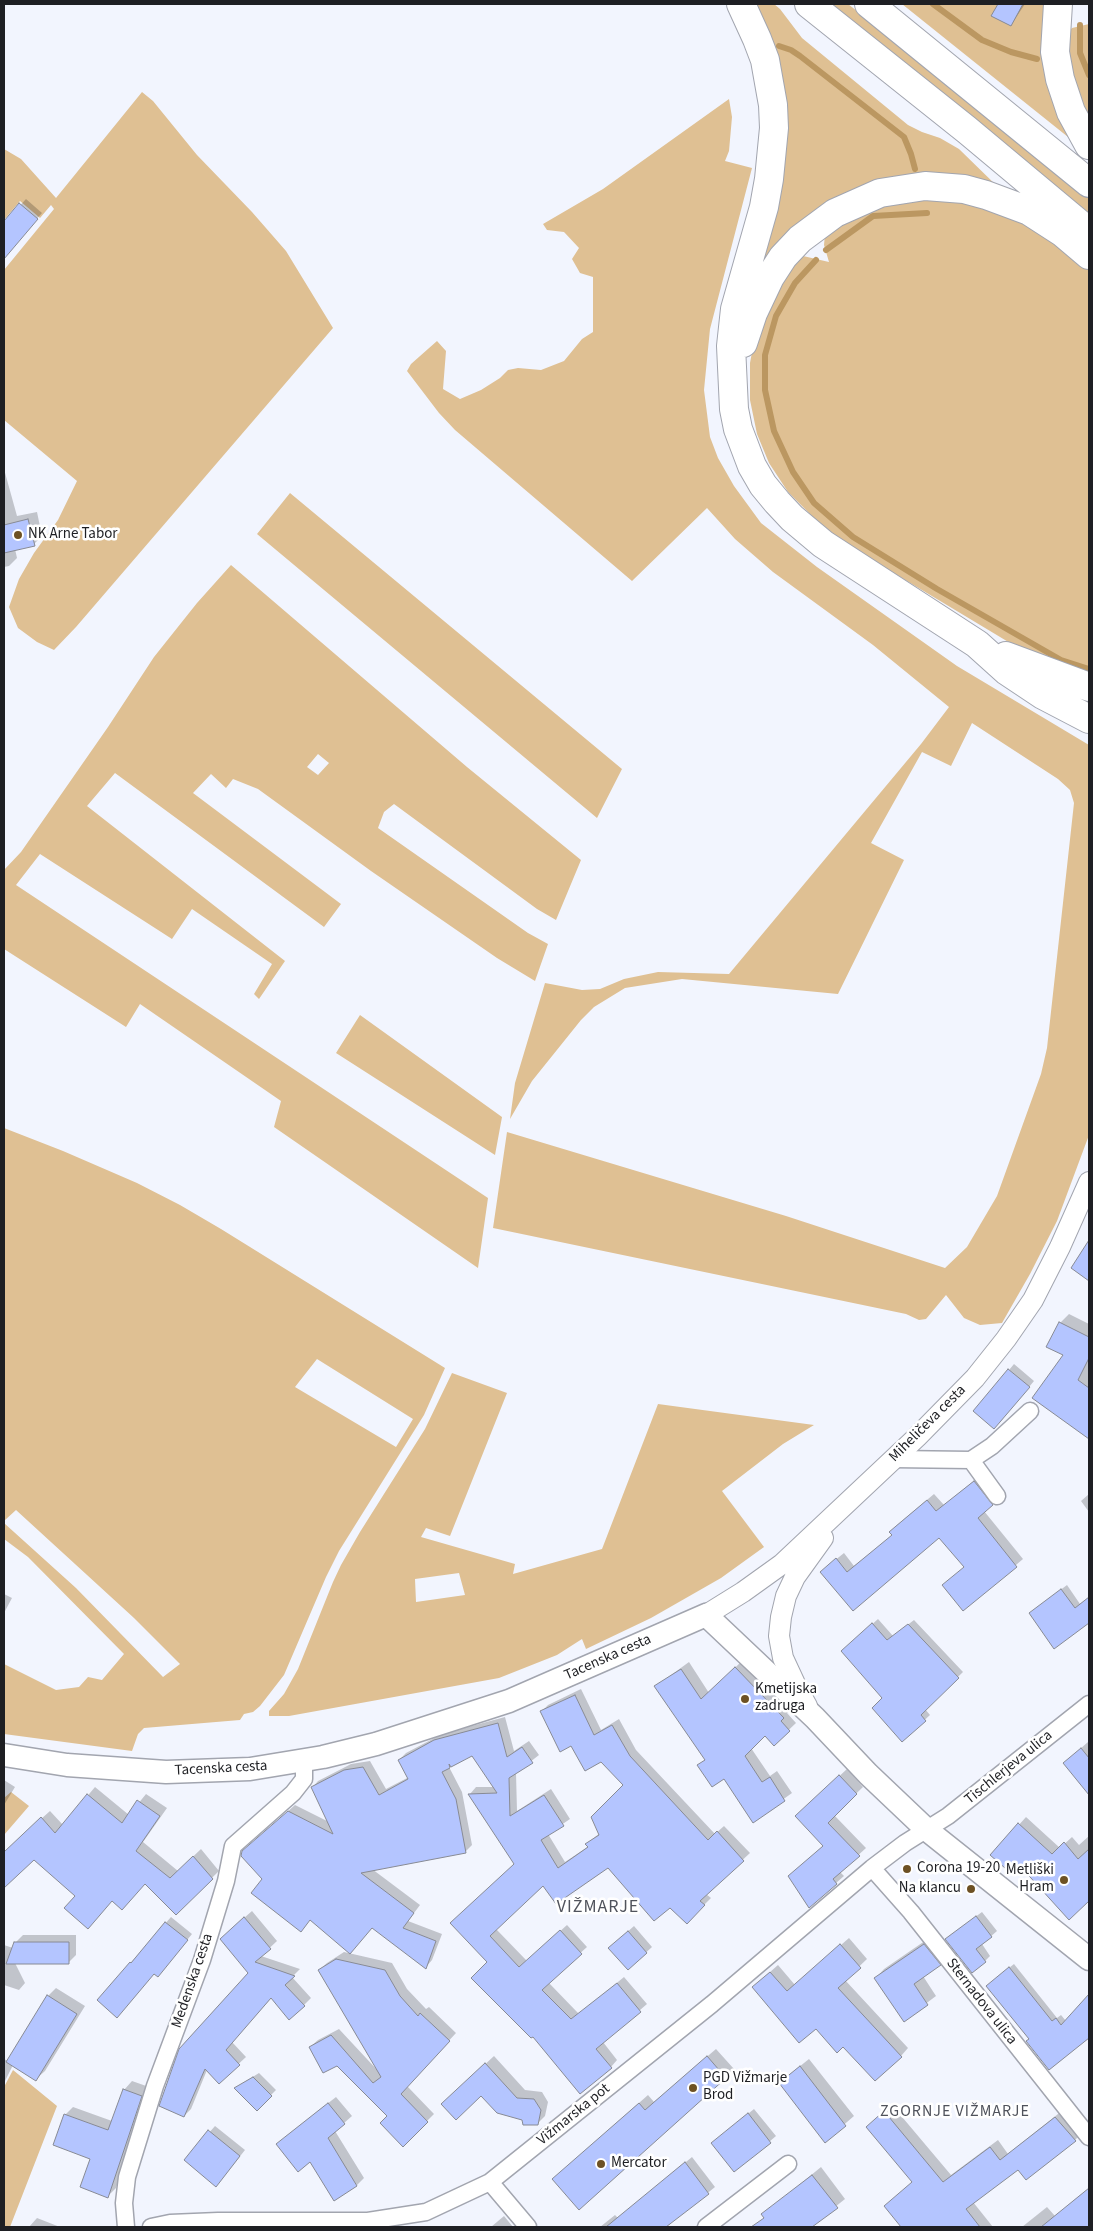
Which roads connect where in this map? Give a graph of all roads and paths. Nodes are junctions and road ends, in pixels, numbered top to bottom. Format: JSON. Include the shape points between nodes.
{"nodes":[{"id":1,"x":741,"y":4,"type":"edge"},
{"id":2,"x":809,"y":4,"type":"edge"},
{"id":3,"x":869,"y":4,"type":"edge"},
{"id":4,"x":1058,"y":4,"type":"edge"},
{"id":5,"x":1089,"y":145,"type":"edge"},
{"id":6,"x":1089,"y":184,"type":"edge"},
{"id":7,"x":1089,"y":232,"type":"edge"},
{"id":8,"x":1089,"y":255,"type":"edge"},
{"id":9,"x":733,"y":383,"type":"junction"},
{"id":10,"x":977,"y":644,"type":"junction"},
{"id":11,"x":1089,"y":687,"type":"edge"},
{"id":12,"x":1089,"y":719,"type":"edge"},
{"id":13,"x":1089,"y":1182,"type":"edge"},
{"id":14,"x":1030,"y":1411,"type":"dead end"},
{"id":15,"x":893,"y":1459,"type":"junction"},
{"id":16,"x":971,"y":1460,"type":"junction"},
{"id":17,"x":860,"y":1490,"type":"junction"},
{"id":18,"x":997,"y":1496,"type":"dead end"},
{"id":19,"x":706,"y":1615,"type":"junction"},
{"id":20,"x":1089,"y":1704,"type":"edge"},
{"id":21,"x":815,"y":1718,"type":"junction"},
{"id":22,"x":4,"y":1755,"type":"edge"},
{"id":23,"x":304,"y":1761,"type":"junction"},
{"id":24,"x":927,"y":1830,"type":"junction"},
{"id":25,"x":872,"y":1868,"type":"junction"},
{"id":26,"x":1089,"y":1959,"type":"edge"},
{"id":27,"x":1089,"y":2137,"type":"edge"},
{"id":28,"x":788,"y":2164,"type":"dead end"},
{"id":29,"x":490,"y":2182,"type":"junction"},
{"id":30,"x":329,"y":2224,"type":"edge"},
{"id":31,"x":171,"y":2225,"type":"edge"},
{"id":32,"x":126,"y":2227,"type":"edge"},
{"id":33,"x":151,"y":2227,"type":"edge"},
{"id":34,"x":528,"y":2227,"type":"edge"},
{"id":35,"x":706,"y":2227,"type":"edge"}],
"edges":[{"from":1,"to":9,"type":"highway","via":[[765,60],[774,128],[764,208],[735,309],[731,346]]},
{"from":2,"to":7,"type":"highway"},
{"from":3,"to":6,"type":"highway"},
{"from":4,"to":5,"type":"highway","via":[[1055,52],[1060,79],[1071,112]]},
{"from":8,"to":9,"type":"highway","via":[[1063,233],[1010,202],[964,189],[925,186],[880,193],[835,212],[800,239],[783,258],[753,313]]},
{"from":9,"to":10,"type":"highway","via":[[738,429],[752,466],[763,485],[792,518],[823,544]]},
{"from":10,"to":11,"type":"highway"},
{"from":10,"to":12,"type":"highway","via":[[1007,671],[1043,695]]},
{"from":13,"to":15,"type":"street","name":"Miheličeva cesta","via":[[1033,1300],[1006,1339],[975,1378]]},
{"from":14,"to":16,"type":"street","via":[[992,1446]]},
{"from":15,"to":16,"type":"street"},
{"from":15,"to":17,"type":"street","name":"Miheličeva cesta"},
{"from":16,"to":18,"type":"street"},
{"from":17,"to":19,"type":"street","name":"Miheličeva cesta","via":[[782,1564]]},
{"from":17,"to":21,"type":"street","via":[[795,1577],[781,1617],[779,1636],[783,1658]]},
{"from":19,"to":21,"type":"main road"},
{"from":19,"to":23,"type":"main road","name":"Tacenska cesta","via":[[509,1701],[376,1744]]},
{"from":20,"to":24,"type":"street","name":"Tischlerjeva ulica"},
{"from":21,"to":24,"type":"main road"},
{"from":22,"to":23,"type":"main road","name":"Tacenska cesta","via":[[67,1765],[166,1772],[232,1770]]},
{"from":23,"to":32,"type":"street","name":"Medenska cesta","via":[[304,1779],[293,1793],[233,1846],[202,1960],[155,2086],[128,2177],[124,2203]]},
{"from":24,"to":25,"type":"street","name":"Vižmarska pot"},
{"from":24,"to":26,"type":"main road"},
{"from":25,"to":27,"type":"street","name":"Sternadova ulica","via":[[911,1912]]},
{"from":25,"to":29,"type":"street","name":"Vižmarska pot","via":[[712,2004]]},
{"from":28,"to":35,"type":"street"},
{"from":29,"to":30,"type":"street","name":"Vižmarska pot","via":[[426,2212]]},
{"from":29,"to":34,"type":"street"},
{"from":30,"to":31,"type":"street","name":"Vižmarska pot"},
{"from":31,"to":33,"type":"street","name":"Vižmarska pot"}]}
